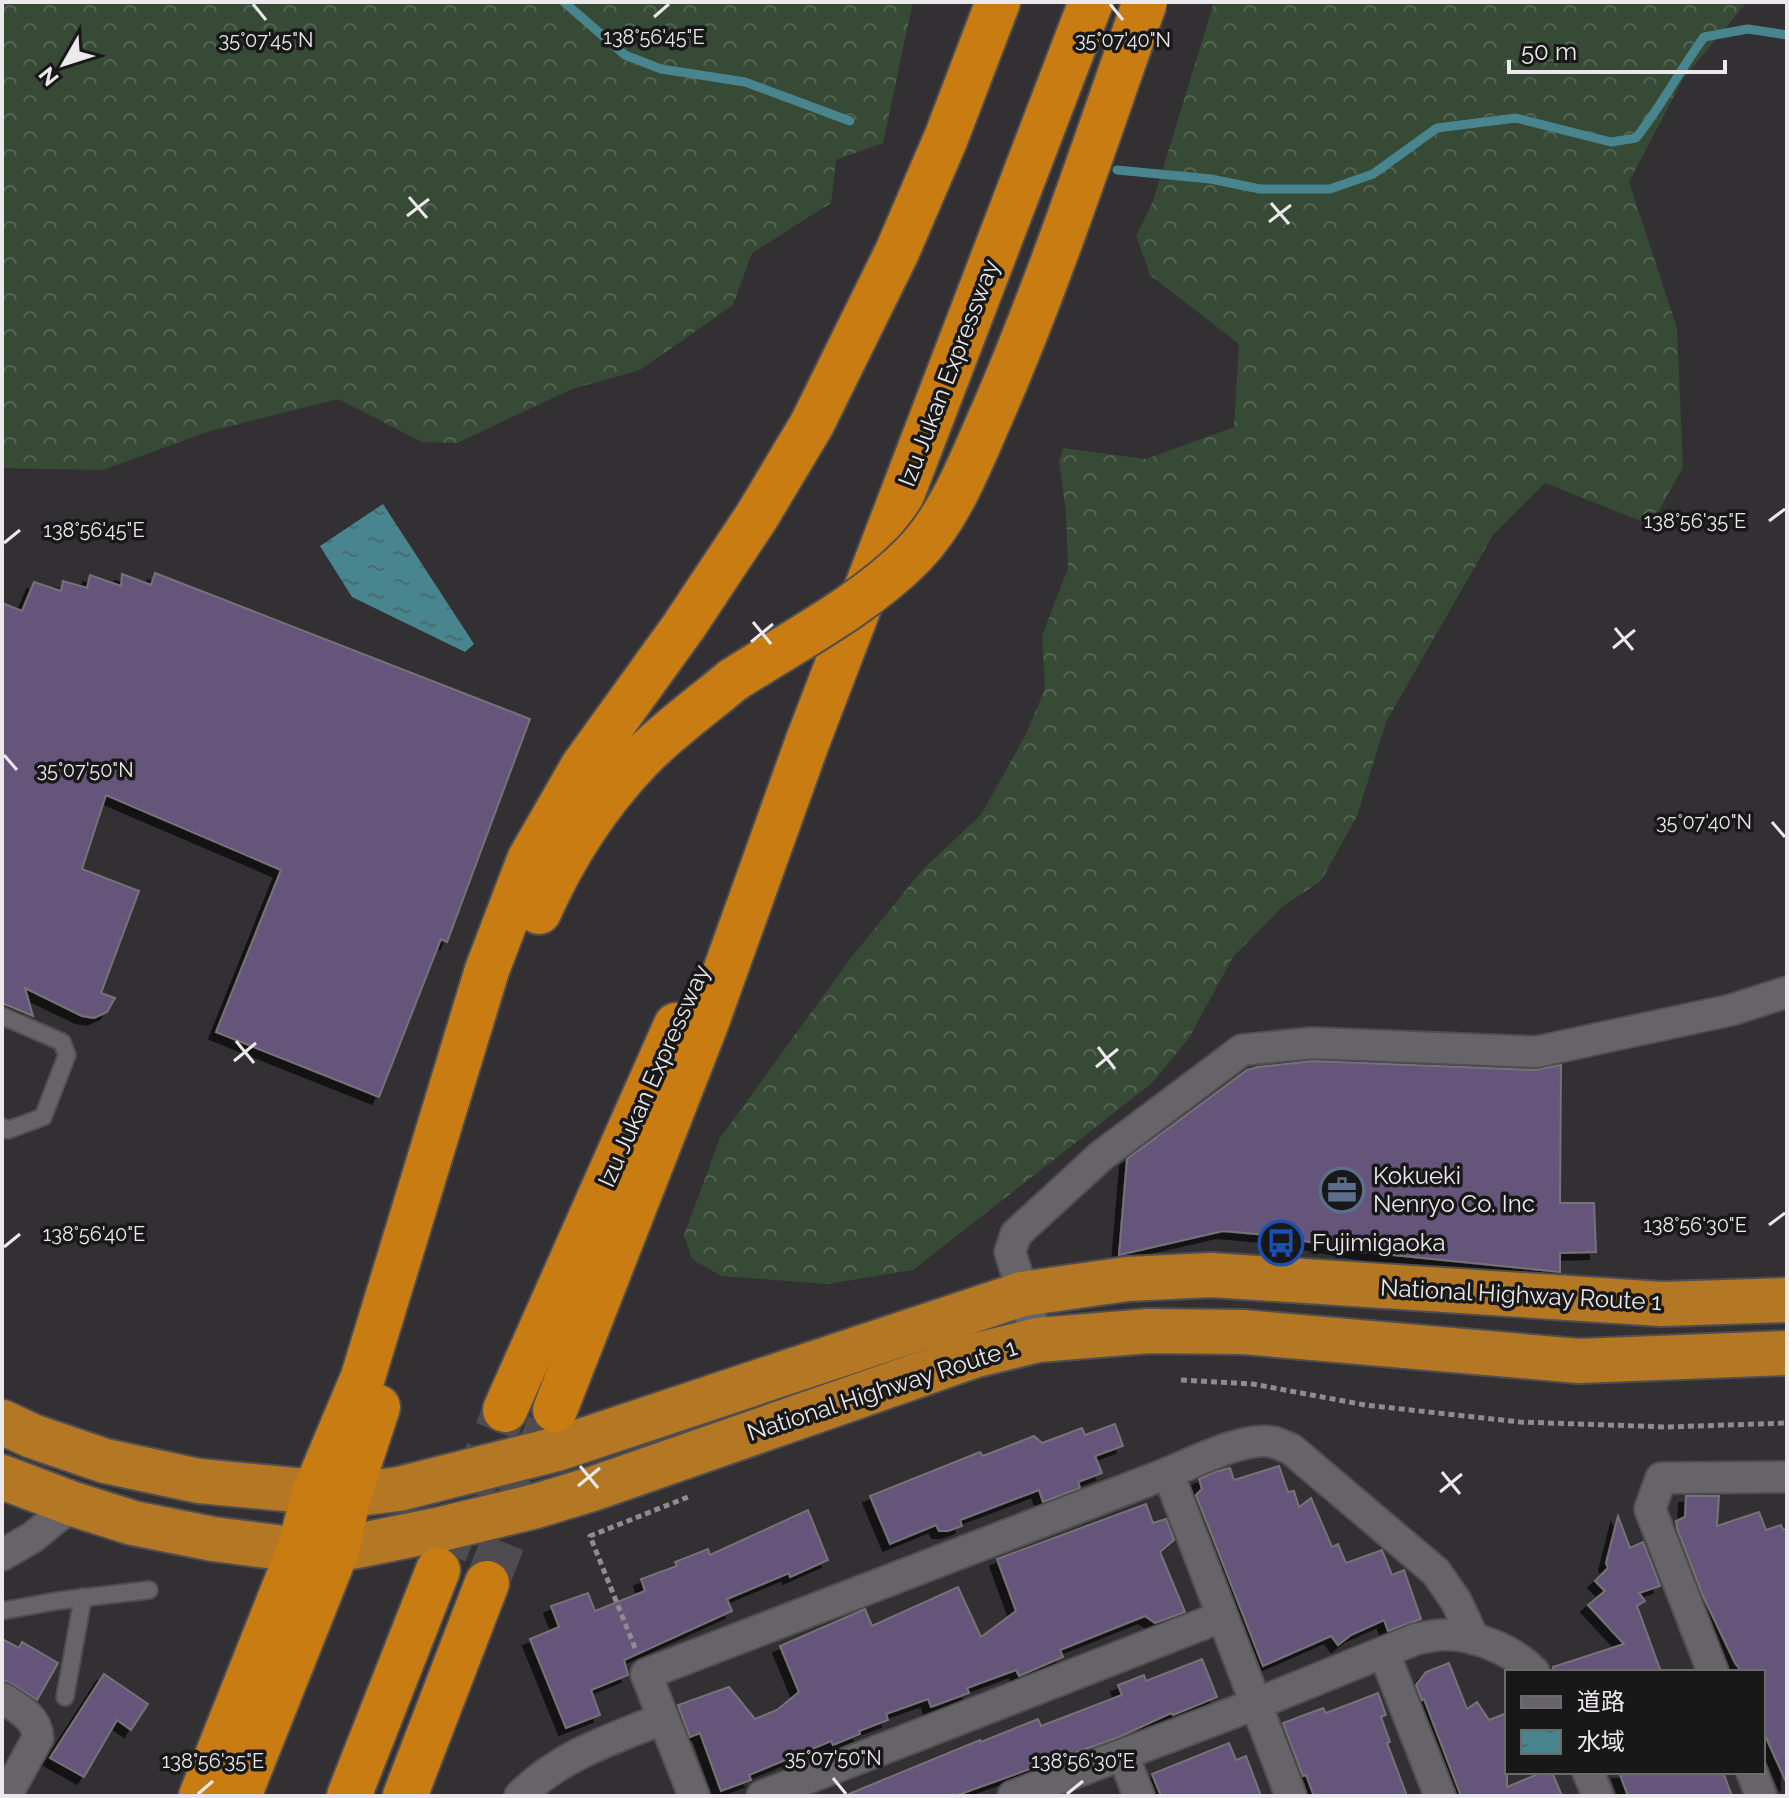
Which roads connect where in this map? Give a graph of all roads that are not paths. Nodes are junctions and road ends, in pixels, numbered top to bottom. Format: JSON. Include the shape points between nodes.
{"nodes":[{"id":1,"x":998,"y":2,"type":"edge"},
{"id":2,"x":1091,"y":2,"type":"edge"},
{"id":3,"x":1145,"y":2,"type":"edge"},
{"id":4,"x":807,"y":743,"type":"junction"},
{"id":5,"x":1787,"y":992,"type":"edge"},
{"id":6,"x":2,"y":1016,"type":"edge"},
{"id":7,"x":2,"y":1127,"type":"edge"},
{"id":8,"x":1022,"y":1294,"type":"junction"},
{"id":9,"x":1787,"y":1300,"type":"edge"},
{"id":10,"x":1038,"y":1340,"type":"junction"},
{"id":11,"x":1787,"y":1353,"type":"edge"},
{"id":12,"x":505,"y":1410,"type":"tunnel mouth"},
{"id":13,"x":555,"y":1410,"type":"tunnel mouth"},
{"id":14,"x":2,"y":1422,"type":"edge"},
{"id":15,"x":1168,"y":1473,"type":"junction"},
{"id":16,"x":2,"y":1477,"type":"edge"},
{"id":17,"x":1787,"y":1477,"type":"edge"},
{"id":18,"x":332,"y":1494,"type":"junction"},
{"id":19,"x":73,"y":1504,"type":"junction"},
{"id":20,"x":318,"y":1550,"type":"junction"},
{"id":21,"x":2,"y":1555,"type":"edge"},
{"id":22,"x":438,"y":1570,"type":"tunnel mouth"},
{"id":23,"x":487,"y":1583,"type":"tunnel mouth"},
{"id":24,"x":149,"y":1590,"type":"dead end"},
{"id":25,"x":83,"y":1597,"type":"junction"},
{"id":26,"x":2,"y":1611,"type":"edge"},
{"id":27,"x":1221,"y":1617,"type":"junction"},
{"id":28,"x":1474,"y":1639,"type":"junction"},
{"id":29,"x":1384,"y":1653,"type":"junction"},
{"id":30,"x":1531,"y":1670,"type":"edge"},
{"id":31,"x":1712,"y":1670,"type":"edge"},
{"id":32,"x":65,"y":1697,"type":"dead end"},
{"id":33,"x":2,"y":1698,"type":"edge"},
{"id":34,"x":1256,"y":1704,"type":"junction"},
{"id":35,"x":662,"y":1719,"type":"junction"},
{"id":36,"x":1123,"y":1755,"type":"junction"},
{"id":37,"x":1589,"y":1774,"type":"edge"},
{"id":38,"x":1753,"y":1774,"type":"edge"},
{"id":39,"x":6,"y":1796,"type":"edge"},
{"id":40,"x":201,"y":1796,"type":"edge"},
{"id":41,"x":239,"y":1796,"type":"edge"},
{"id":42,"x":349,"y":1796,"type":"edge"},
{"id":43,"x":405,"y":1796,"type":"edge"},
{"id":44,"x":520,"y":1796,"type":"edge"},
{"id":45,"x":694,"y":1796,"type":"edge"},
{"id":46,"x":762,"y":1796,"type":"edge"},
{"id":47,"x":1013,"y":1796,"type":"edge"},
{"id":48,"x":1139,"y":1796,"type":"edge"},
{"id":49,"x":1291,"y":1796,"type":"edge"},
{"id":50,"x":1440,"y":1796,"type":"edge"},
{"id":51,"x":1598,"y":1796,"type":"edge"},
{"id":52,"x":1761,"y":1796,"type":"edge"}],
"edges":[{"from":1,"to":18,"type":"highway","via":[[897,252],[812,424],[741,541],[583,766],[529,860],[505,918]]},
{"from":2,"to":4,"type":"highway","name":"Izu Jukan Expressway"},
{"from":3,"to":18,"type":"highway","bridge":true,"via":[[1014,363],[942,518],[914,555],[887,578],[733,680],[641,758],[600,805],[557,871],[515,971],[446,1199]]},
{"from":4,"to":12,"type":"highway","name":"Izu Jukan Expressway"},
{"from":4,"to":13,"type":"highway","name":"Izu Jukan Expressway","via":[[705,1027]]},
{"from":5,"to":8,"type":"street","via":[[1731,1010],[1536,1052],[1312,1043],[1242,1050],[1101,1156],[1016,1234],[1010,1252]]},
{"from":6,"to":7,"type":"lane","via":[[62,1042],[67,1055],[43,1117],[8,1130]]},
{"from":8,"to":9,"type":"highway","name":"National Highway Route 1","via":[[1127,1279],[1211,1275],[1662,1304]]},
{"from":8,"to":10,"type":"street"},
{"from":8,"to":18,"type":"highway","name":"National Highway Route 1","via":[[557,1449],[399,1489]]},
{"from":10,"to":11,"type":"highway","name":"National Highway Route 1","via":[[1149,1331],[1243,1332],[1579,1361]]},
{"from":10,"to":20,"type":"highway","name":"National Highway Route 1","via":[[973,1356],[536,1506]]},
{"from":14,"to":18,"type":"highway","name":"National Highway Route 1","via":[[105,1461],[199,1481]]},
{"from":15,"to":27,"type":"street"},
{"from":15,"to":28,"type":"street","via":[[1255,1443],[1291,1449],[1436,1572]]},
{"from":15,"to":35,"type":"street","via":[[646,1674]]},
{"from":16,"to":19,"type":"highway","name":"National Highway Route 1"},
{"from":17,"to":31,"type":"street","via":[[1661,1478],[1650,1509]]},
{"from":18,"to":20,"type":"highway"},
{"from":19,"to":20,"type":"highway","name":"National Highway Route 1","via":[[213,1539]]},
{"from":19,"to":21,"type":"street"},
{"from":20,"to":40,"type":"highway"},
{"from":20,"to":41,"type":"highway"},
{"from":22,"to":42,"type":"highway"},
{"from":23,"to":43,"type":"highway"},
{"from":24,"to":25,"type":"lane"},
{"from":25,"to":26,"type":"lane"},
{"from":25,"to":32,"type":"lane"},
{"from":27,"to":34,"type":"street"},
{"from":27,"to":46,"type":"street"},
{"from":28,"to":29,"type":"street","via":[[1442,1634]]},
{"from":28,"to":30,"type":"street","via":[[1501,1649]]},
{"from":29,"to":34,"type":"street"},
{"from":29,"to":50,"type":"street"},
{"from":33,"to":39,"type":"street","via":[[34,1721],[38,1738]]},
{"from":34,"to":36,"type":"street"},
{"from":34,"to":49,"type":"street"},
{"from":35,"to":44,"type":"street","via":[[584,1750]]},
{"from":35,"to":45,"type":"street"},
{"from":36,"to":47,"type":"street"},
{"from":36,"to":48,"type":"street"},
{"from":37,"to":51,"type":"street"},
{"from":38,"to":52,"type":"street"}]}
